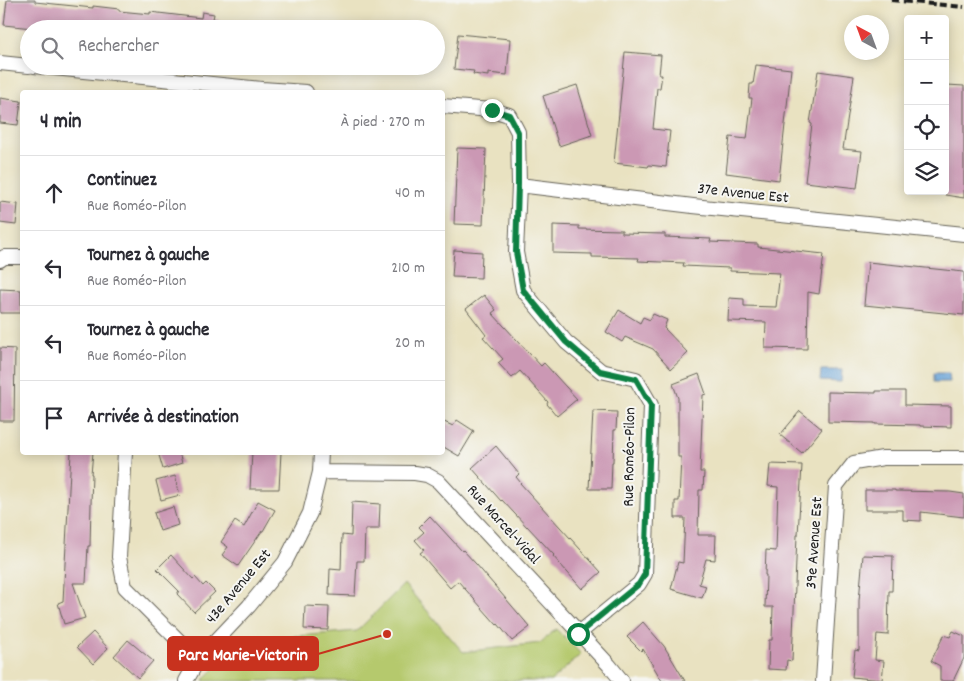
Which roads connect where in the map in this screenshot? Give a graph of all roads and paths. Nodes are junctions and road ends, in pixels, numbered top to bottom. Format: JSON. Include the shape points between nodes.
{"nodes":[{"id":1,"x":0,"y":63,"type":"edge"},
{"id":2,"x":20,"y":65,"type":"edge"},
{"id":3,"x":123,"y":75,"type":"edge"},
{"id":4,"x":279,"y":90,"type":"edge"},
{"id":5,"x":445,"y":106,"type":"edge"},
{"id":6,"x":518,"y":184,"type":"junction"},
{"id":7,"x":964,"y":234,"type":"edge"},
{"id":8,"x":20,"y":257,"type":"edge"},
{"id":9,"x":0,"y":260,"type":"edge"},
{"id":10,"x":125,"y":455,"type":"edge"},
{"id":11,"x":321,"y":455,"type":"edge"},
{"id":12,"x":964,"y":458,"type":"edge"},
{"id":13,"x":320,"y":472,"type":"junction"},
{"id":14,"x":578,"y":634,"type":"junction"},
{"id":15,"x":198,"y":660,"type":"junction"},
{"id":16,"x":186,"y":681,"type":"edge"},
{"id":17,"x":622,"y":681,"type":"edge"},
{"id":18,"x":822,"y":681,"type":"edge"}],
"edges":[{"from":1,"to":2,"type":"street"},
{"from":3,"to":4,"type":"street"},
{"from":5,"to":6,"type":"street","name":"Rue Roméo-Pilon","via":[[492,110],[509,115],[518,132]]},
{"from":6,"to":7,"type":"street","name":"37e Avenue Est"},
{"from":6,"to":14,"type":"street","name":"Rue Roméo-Pilon","via":[[516,252],[523,290],[566,342],[600,371],[636,379],[651,405],[645,574],[639,584]]},
{"from":8,"to":9,"type":"street"},
{"from":10,"to":15,"type":"street","via":[[119,557],[125,587]]},
{"from":11,"to":13,"type":"street","name":"43e Avenue Est"},
{"from":12,"to":18,"type":"street","name":"39e Avenue Est","via":[[883,458],[854,463],[836,486]]},
{"from":13,"to":14,"type":"street","name":"Rue Marcel-Vidal","via":[[414,473],[438,480]]},
{"from":13,"to":15,"type":"street","name":"43e Avenue Est","via":[[310,513],[285,562]]},
{"from":14,"to":17,"type":"street","name":"Rue Marcel-Vidal"},
{"from":15,"to":16,"type":"street","name":"43e Avenue Est"}]}
